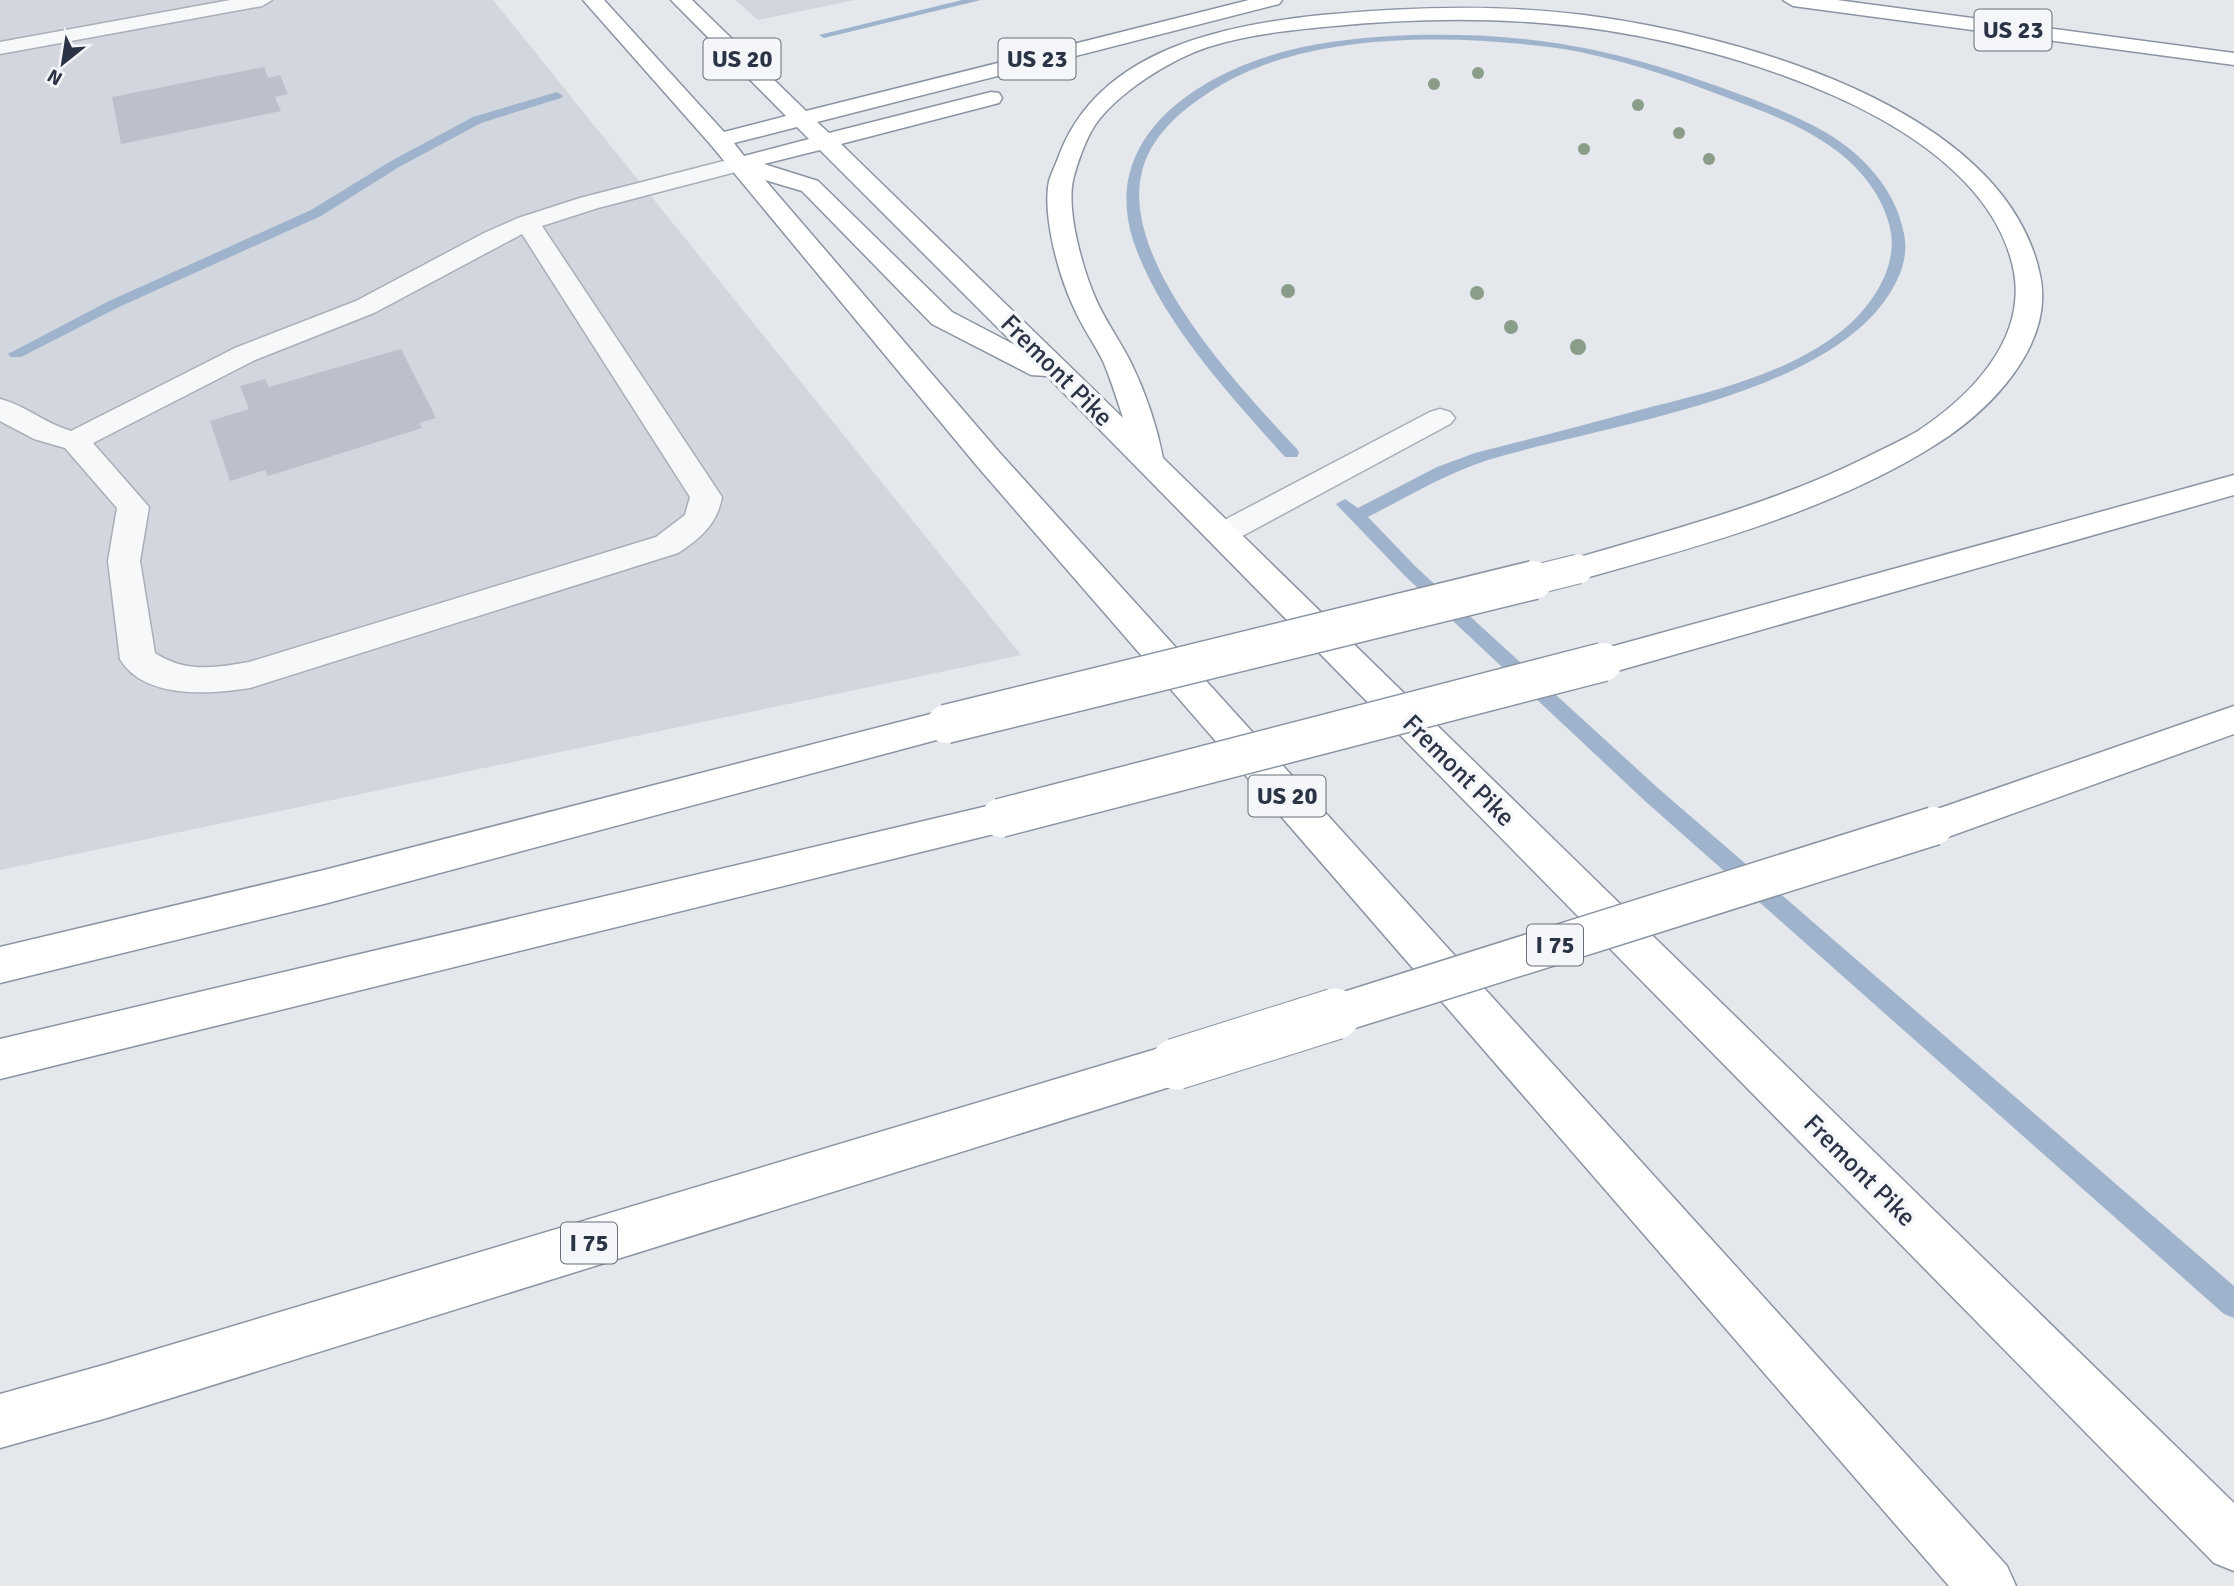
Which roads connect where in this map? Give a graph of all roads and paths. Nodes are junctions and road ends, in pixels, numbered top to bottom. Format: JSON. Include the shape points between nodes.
{"nodes":[{"id":1,"x":262,"y":0,"type":"edge"},
{"id":2,"x":593,"y":0,"type":"edge"},
{"id":3,"x":681,"y":0,"type":"edge"},
{"id":4,"x":1272,"y":0,"type":"edge"},
{"id":5,"x":1793,"y":0,"type":"edge"},
{"id":6,"x":220,"y":4,"type":"edge"},
{"id":7,"x":1192,"y":45,"type":"junction"},
{"id":8,"x":0,"y":48,"type":"edge"},
{"id":9,"x":2234,"y":59,"type":"edge"},
{"id":10,"x":1114,"y":65,"type":"dead end"},
{"id":11,"x":1009,"y":93,"type":"dead end"},
{"id":12,"x":814,"y":130,"type":"junction"},
{"id":13,"x":729,"y":152,"type":"junction"},
{"id":14,"x":527,"y":223,"type":"junction"},
{"id":15,"x":1074,"y":387,"type":"junction"},
{"id":16,"x":0,"y":408,"type":"edge"},
{"id":17,"x":1440,"y":418,"type":"dead end"},
{"id":18,"x":75,"y":441,"type":"junction"},
{"id":19,"x":1151,"y":463,"type":"junction"},
{"id":20,"x":2234,"y":485,"type":"edge"},
{"id":21,"x":1222,"y":534,"type":"junction"},
{"id":22,"x":2234,"y":720,"type":"edge"},
{"id":23,"x":0,"y":965,"type":"edge"},
{"id":24,"x":0,"y":1059,"type":"edge"},
{"id":25,"x":0,"y":1420,"type":"edge"},
{"id":26,"x":2234,"y":1543,"type":"edge"},
{"id":27,"x":1987,"y":1586,"type":"edge"}],
"edges":[{"from":1,"to":6,"type":"street"},
{"from":2,"to":13,"type":"highway","number":"US 20"},
{"from":3,"to":12,"type":"highway","name":"Fremont Pike","number":"US 20"},
{"from":4,"to":12,"type":"highway","number":"US 23"},
{"from":5,"to":9,"type":"highway","number":"US 23"},
{"from":6,"to":8,"type":"street"},
{"from":7,"to":10,"type":"highway"},
{"from":7,"to":19,"type":"highway","via":[[1124,84],[1084,124],[1061,182],[1064,234],[1083,299],[1121,369]]},
{"from":7,"to":23,"type":"highway","bridge":true,"via":[[1335,17],[1411,10],[1516,11],[1624,24],[1732,49],[1820,81],[1893,117],[1969,172],[1997,203],[2017,236],[2028,270],[2029,304],[2021,339],[1970,405],[1930,436],[1853,477],[1759,514],[1577,569]]},
{"from":11,"to":12,"type":"highway"},
{"from":12,"to":13,"type":"highway"},
{"from":12,"to":13,"type":"highway"},
{"from":12,"to":15,"type":"highway","name":"Fremont Pike","number":"US 20"},
{"from":13,"to":14,"type":"street"},
{"from":13,"to":15,"type":"highway","via":[[810,186],[942,318]]},
{"from":13,"to":27,"type":"highway","number":"US 20","via":[[998,470]]},
{"from":14,"to":18,"type":"street","via":[[365,307],[245,354]]},
{"from":14,"to":18,"type":"street","via":[[706,497],[704,514],[667,545],[250,675],[200,682],[158,674],[138,659],[124,561],[133,507]]},
{"from":15,"to":19,"type":"highway","name":"Fremont Pike","number":"US 20"},
{"from":16,"to":18,"type":"street","via":[[28,428]]},
{"from":17,"to":21,"type":"street"},
{"from":19,"to":21,"type":"highway","name":"Fremont Pike","number":"US 20"},
{"from":20,"to":24,"type":"highway","bridge":true,"via":[[1603,662],[1000,818]]},
{"from":21,"to":26,"type":"highway","name":"Fremont Pike","number":"US 20"},
{"from":22,"to":25,"type":"highway","number":"I 75","bridge":true,"via":[[1934,826],[1176,1064]]}]}
